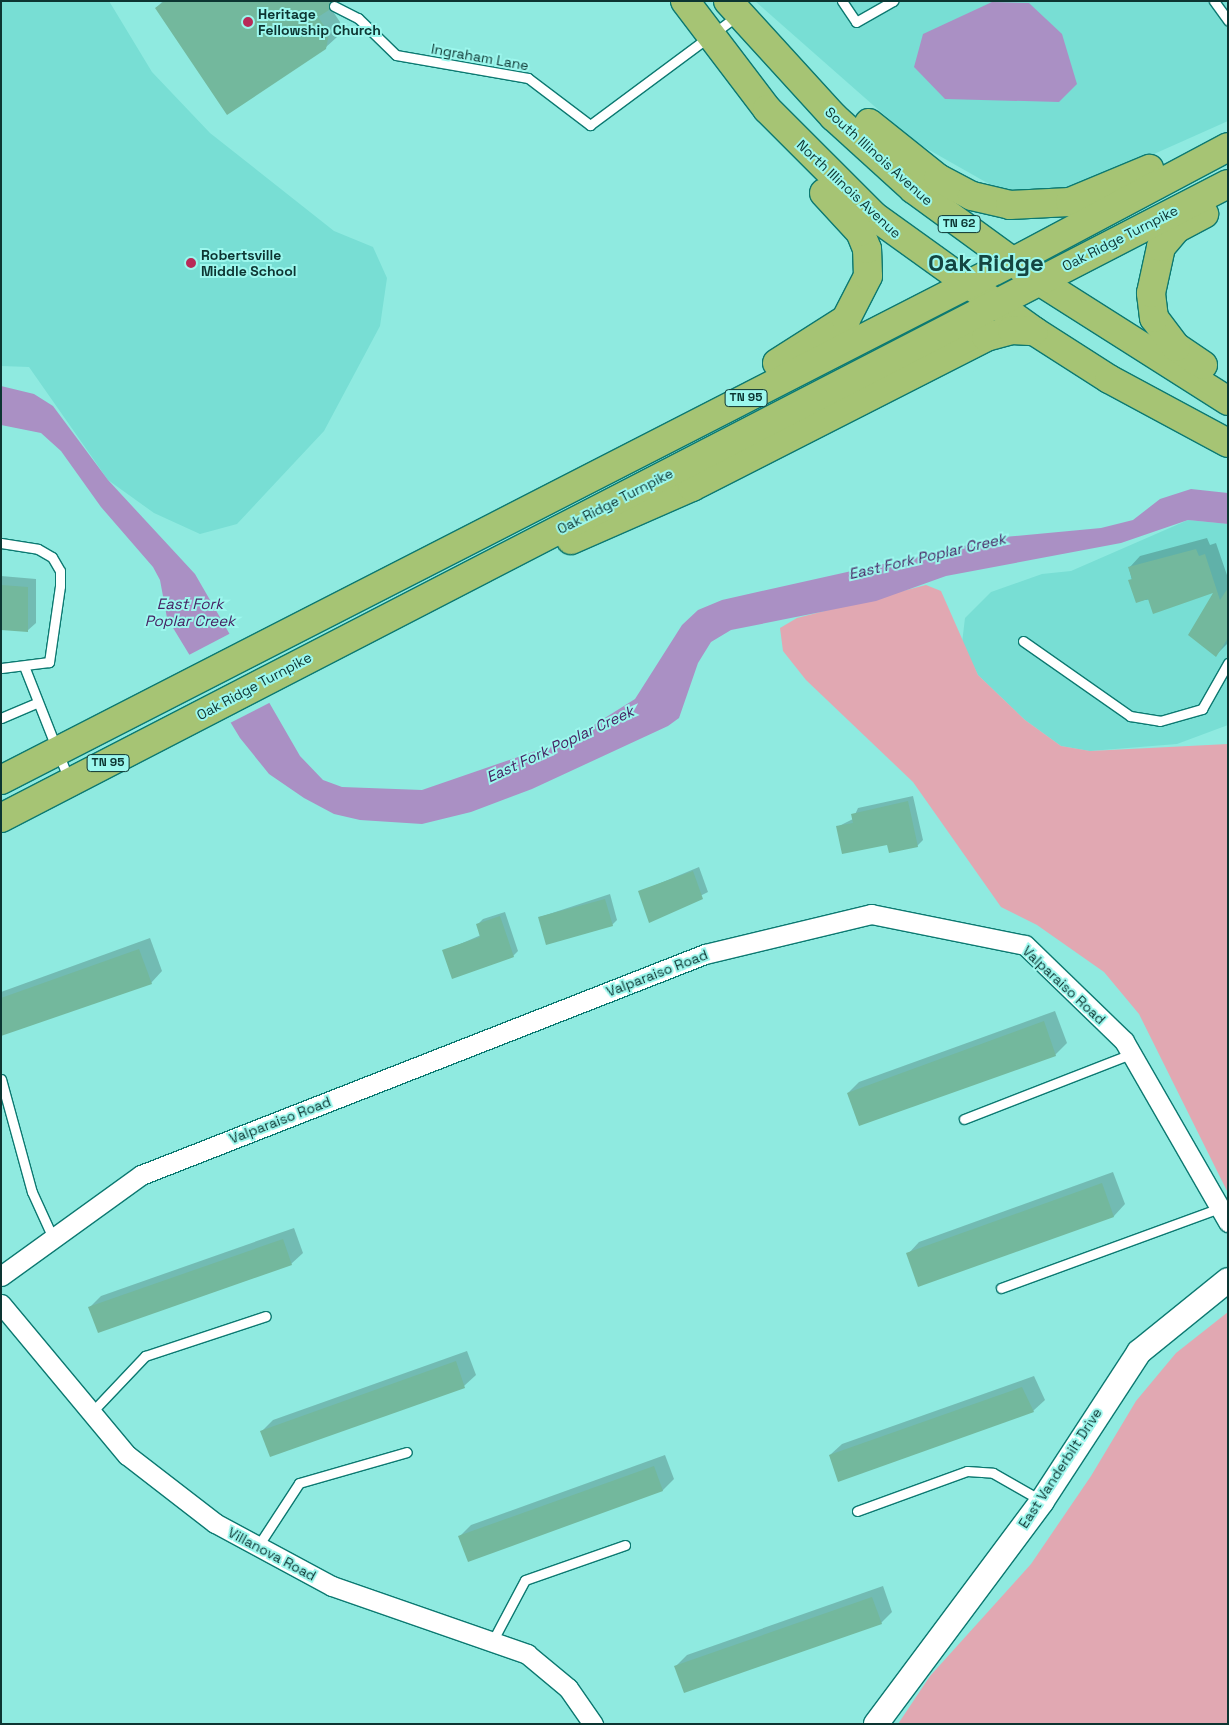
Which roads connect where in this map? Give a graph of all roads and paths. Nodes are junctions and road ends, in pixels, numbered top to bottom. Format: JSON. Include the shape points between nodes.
{"nodes":[{"id":1,"x":685,"y":1,"type":"edge"},
{"id":2,"x":842,"y":1,"type":"edge"},
{"id":3,"x":893,"y":1,"type":"edge"},
{"id":4,"x":1214,"y":1,"type":"edge"},
{"id":5,"x":733,"y":6,"type":"edge"},
{"id":6,"x":337,"y":9,"type":"dead end"},
{"id":7,"x":1228,"y":20,"type":"edge"},
{"id":8,"x":710,"y":37,"type":"junction"},
{"id":9,"x":790,"y":71,"type":"junction"},
{"id":10,"x":767,"y":109,"type":"junction"},
{"id":11,"x":1228,"y":133,"type":"edge"},
{"id":12,"x":1228,"y":147,"type":"edge"},
{"id":13,"x":1228,"y":184,"type":"edge"},
{"id":14,"x":1228,"y":201,"type":"edge"},
{"id":15,"x":1012,"y":262,"type":"junction"},
{"id":16,"x":1039,"y":281,"type":"junction"},
{"id":17,"x":966,"y":284,"type":"junction"},
{"id":18,"x":997,"y":306,"type":"junction"},
{"id":19,"x":1034,"y":331,"type":"junction"},
{"id":20,"x":1228,"y":380,"type":"edge"},
{"id":21,"x":1228,"y":401,"type":"edge"},
{"id":22,"x":696,"y":424,"type":"junction"},
{"id":23,"x":1228,"y":443,"type":"edge"},
{"id":24,"x":1,"y":543,"type":"edge"},
{"id":25,"x":441,"y":590,"type":"junction"},
{"id":26,"x":1023,"y":641,"type":"dead end"},
{"id":27,"x":1228,"y":663,"type":"edge"},
{"id":28,"x":24,"y":666,"type":"junction"},
{"id":29,"x":1,"y":668,"type":"edge"},
{"id":30,"x":36,"y":703,"type":"junction"},
{"id":31,"x":1,"y":718,"type":"edge"},
{"id":32,"x":56,"y":751,"type":"junction"},
{"id":33,"x":1,"y":780,"type":"edge"},
{"id":34,"x":70,"y":782,"type":"junction"},
{"id":35,"x":1,"y":818,"type":"edge"},
{"id":36,"x":1131,"y":1054,"type":"junction"},
{"id":37,"x":1,"y":1079,"type":"edge"},
{"id":38,"x":964,"y":1119,"type":"dead end"},
{"id":39,"x":1224,"y":1215,"type":"edge"},
{"id":40,"x":53,"y":1238,"type":"junction"},
{"id":41,"x":1,"y":1276,"type":"edge"},
{"id":42,"x":1228,"y":1280,"type":"edge"},
{"id":43,"x":1001,"y":1288,"type":"dead end"},
{"id":44,"x":1,"y":1304,"type":"edge"},
{"id":45,"x":266,"y":1316,"type":"dead end"},
{"id":46,"x":91,"y":1414,"type":"junction"},
{"id":47,"x":407,"y":1452,"type":"dead end"},
{"id":48,"x":1042,"y":1501,"type":"junction"},
{"id":49,"x":857,"y":1511,"type":"dead end"},
{"id":50,"x":625,"y":1545,"type":"dead end"},
{"id":51,"x":258,"y":1546,"type":"junction"},
{"id":52,"x":492,"y":1642,"type":"junction"},
{"id":53,"x":594,"y":1724,"type":"edge"},
{"id":54,"x":876,"y":1724,"type":"edge"}],
"edges":[{"from":1,"to":8,"type":"highway","name":"North Illinois Avenue"},
{"from":2,"to":3,"type":"lane","via":[[856,22]]},
{"from":4,"to":7,"type":"lane"},
{"from":5,"to":8,"type":"lane","name":"Ingraham Lane"},
{"from":5,"to":9,"type":"highway","name":"South Illinois Avenue","number":"TN 62"},
{"from":6,"to":8,"type":"lane","name":"Ingraham Lane","via":[[358,18],[396,55],[528,78],[590,125]]},
{"from":8,"to":10,"type":"highway","name":"North Illinois Avenue"},
{"from":9,"to":11,"type":"highway","via":[[838,96],[938,178],[972,196],[1010,205],[1070,202]]},
{"from":9,"to":15,"type":"highway","name":"South Illinois Avenue","number":"TN 62","via":[[913,188]]},
{"from":10,"to":17,"type":"highway","name":"North Illinois Avenue","via":[[874,216]]},
{"from":10,"to":22,"type":"highway","via":[[809,177],[860,232],[867,249],[868,276],[846,319],[750,379]]},
{"from":12,"to":15,"type":"highway","number":"TN 95"},
{"from":13,"to":16,"type":"highway","name":"Oak Ridge Turnpike","number":"TN 95"},
{"from":14,"to":20,"type":"highway","via":[[1176,229],[1161,248],[1151,293],[1154,318],[1176,347]]},
{"from":15,"to":16,"type":"highway","name":"South Illinois Avenue","number":"TN 62"},
{"from":15,"to":17,"type":"highway","number":"TN 95"},
{"from":16,"to":18,"type":"highway","name":"Oak Ridge Turnpike","number":"TN 95"},
{"from":16,"to":21,"type":"highway","name":"South Illinois Avenue","number":"TN 62"},
{"from":17,"to":18,"type":"highway","name":"North Illinois Avenue"},
{"from":17,"to":22,"type":"highway","number":"TN 95"},
{"from":18,"to":19,"type":"highway"},
{"from":18,"to":25,"type":"highway","name":"Oak Ridge Turnpike","number":"TN 95"},
{"from":19,"to":23,"type":"highway","via":[[1109,379]]},
{"from":19,"to":25,"type":"highway","via":[[1012,330],[986,337],[622,521]]},
{"from":22,"to":32,"type":"highway","number":"TN 95","via":[[261,643]]},
{"from":24,"to":28,"type":"lane","via":[[38,549],[52,558],[60,572],[58,616],[49,662]]},
{"from":25,"to":34,"type":"highway","name":"Oak Ridge Turnpike","number":"TN 95"},
{"from":26,"to":27,"type":"lane","via":[[1130,716],[1160,721],[1202,709]]},
{"from":28,"to":29,"type":"lane"},
{"from":28,"to":30,"type":"lane"},
{"from":30,"to":31,"type":"lane"},
{"from":30,"to":32,"type":"lane"},
{"from":32,"to":33,"type":"highway"},
{"from":32,"to":34,"type":"lane"},
{"from":34,"to":35,"type":"highway","name":"Oak Ridge Turnpike","number":"TN 95"},
{"from":36,"to":38,"type":"lane"},
{"from":36,"to":39,"type":"street","name":"Valparaiso Road"},
{"from":36,"to":40,"type":"street","name":"Valparaiso Road","via":[[1124,1041],[1025,945],[871,914],[705,954],[140,1175]]},
{"from":37,"to":40,"type":"lane","via":[[32,1192]]},
{"from":39,"to":43,"type":"lane"},
{"from":40,"to":41,"type":"street","name":"Valparaiso Road"},
{"from":42,"to":48,"type":"street","name":"East Vanderbilt Drive","via":[[1139,1352]]},
{"from":44,"to":46,"type":"street","name":"Villanova Road"},
{"from":45,"to":46,"type":"lane","via":[[145,1356]]},
{"from":46,"to":51,"type":"street","name":"Villanova Road","via":[[127,1455],[215,1523]]},
{"from":47,"to":51,"type":"lane","via":[[299,1483]]},
{"from":48,"to":49,"type":"lane","via":[[993,1473],[967,1471]]},
{"from":48,"to":54,"type":"street","name":"East Vanderbilt Drive"},
{"from":50,"to":52,"type":"lane","via":[[525,1580]]},
{"from":51,"to":52,"type":"street","name":"Villanova Road","via":[[332,1586]]},
{"from":52,"to":53,"type":"street","name":"Villanova Road","via":[[527,1654],[568,1688]]}]}
